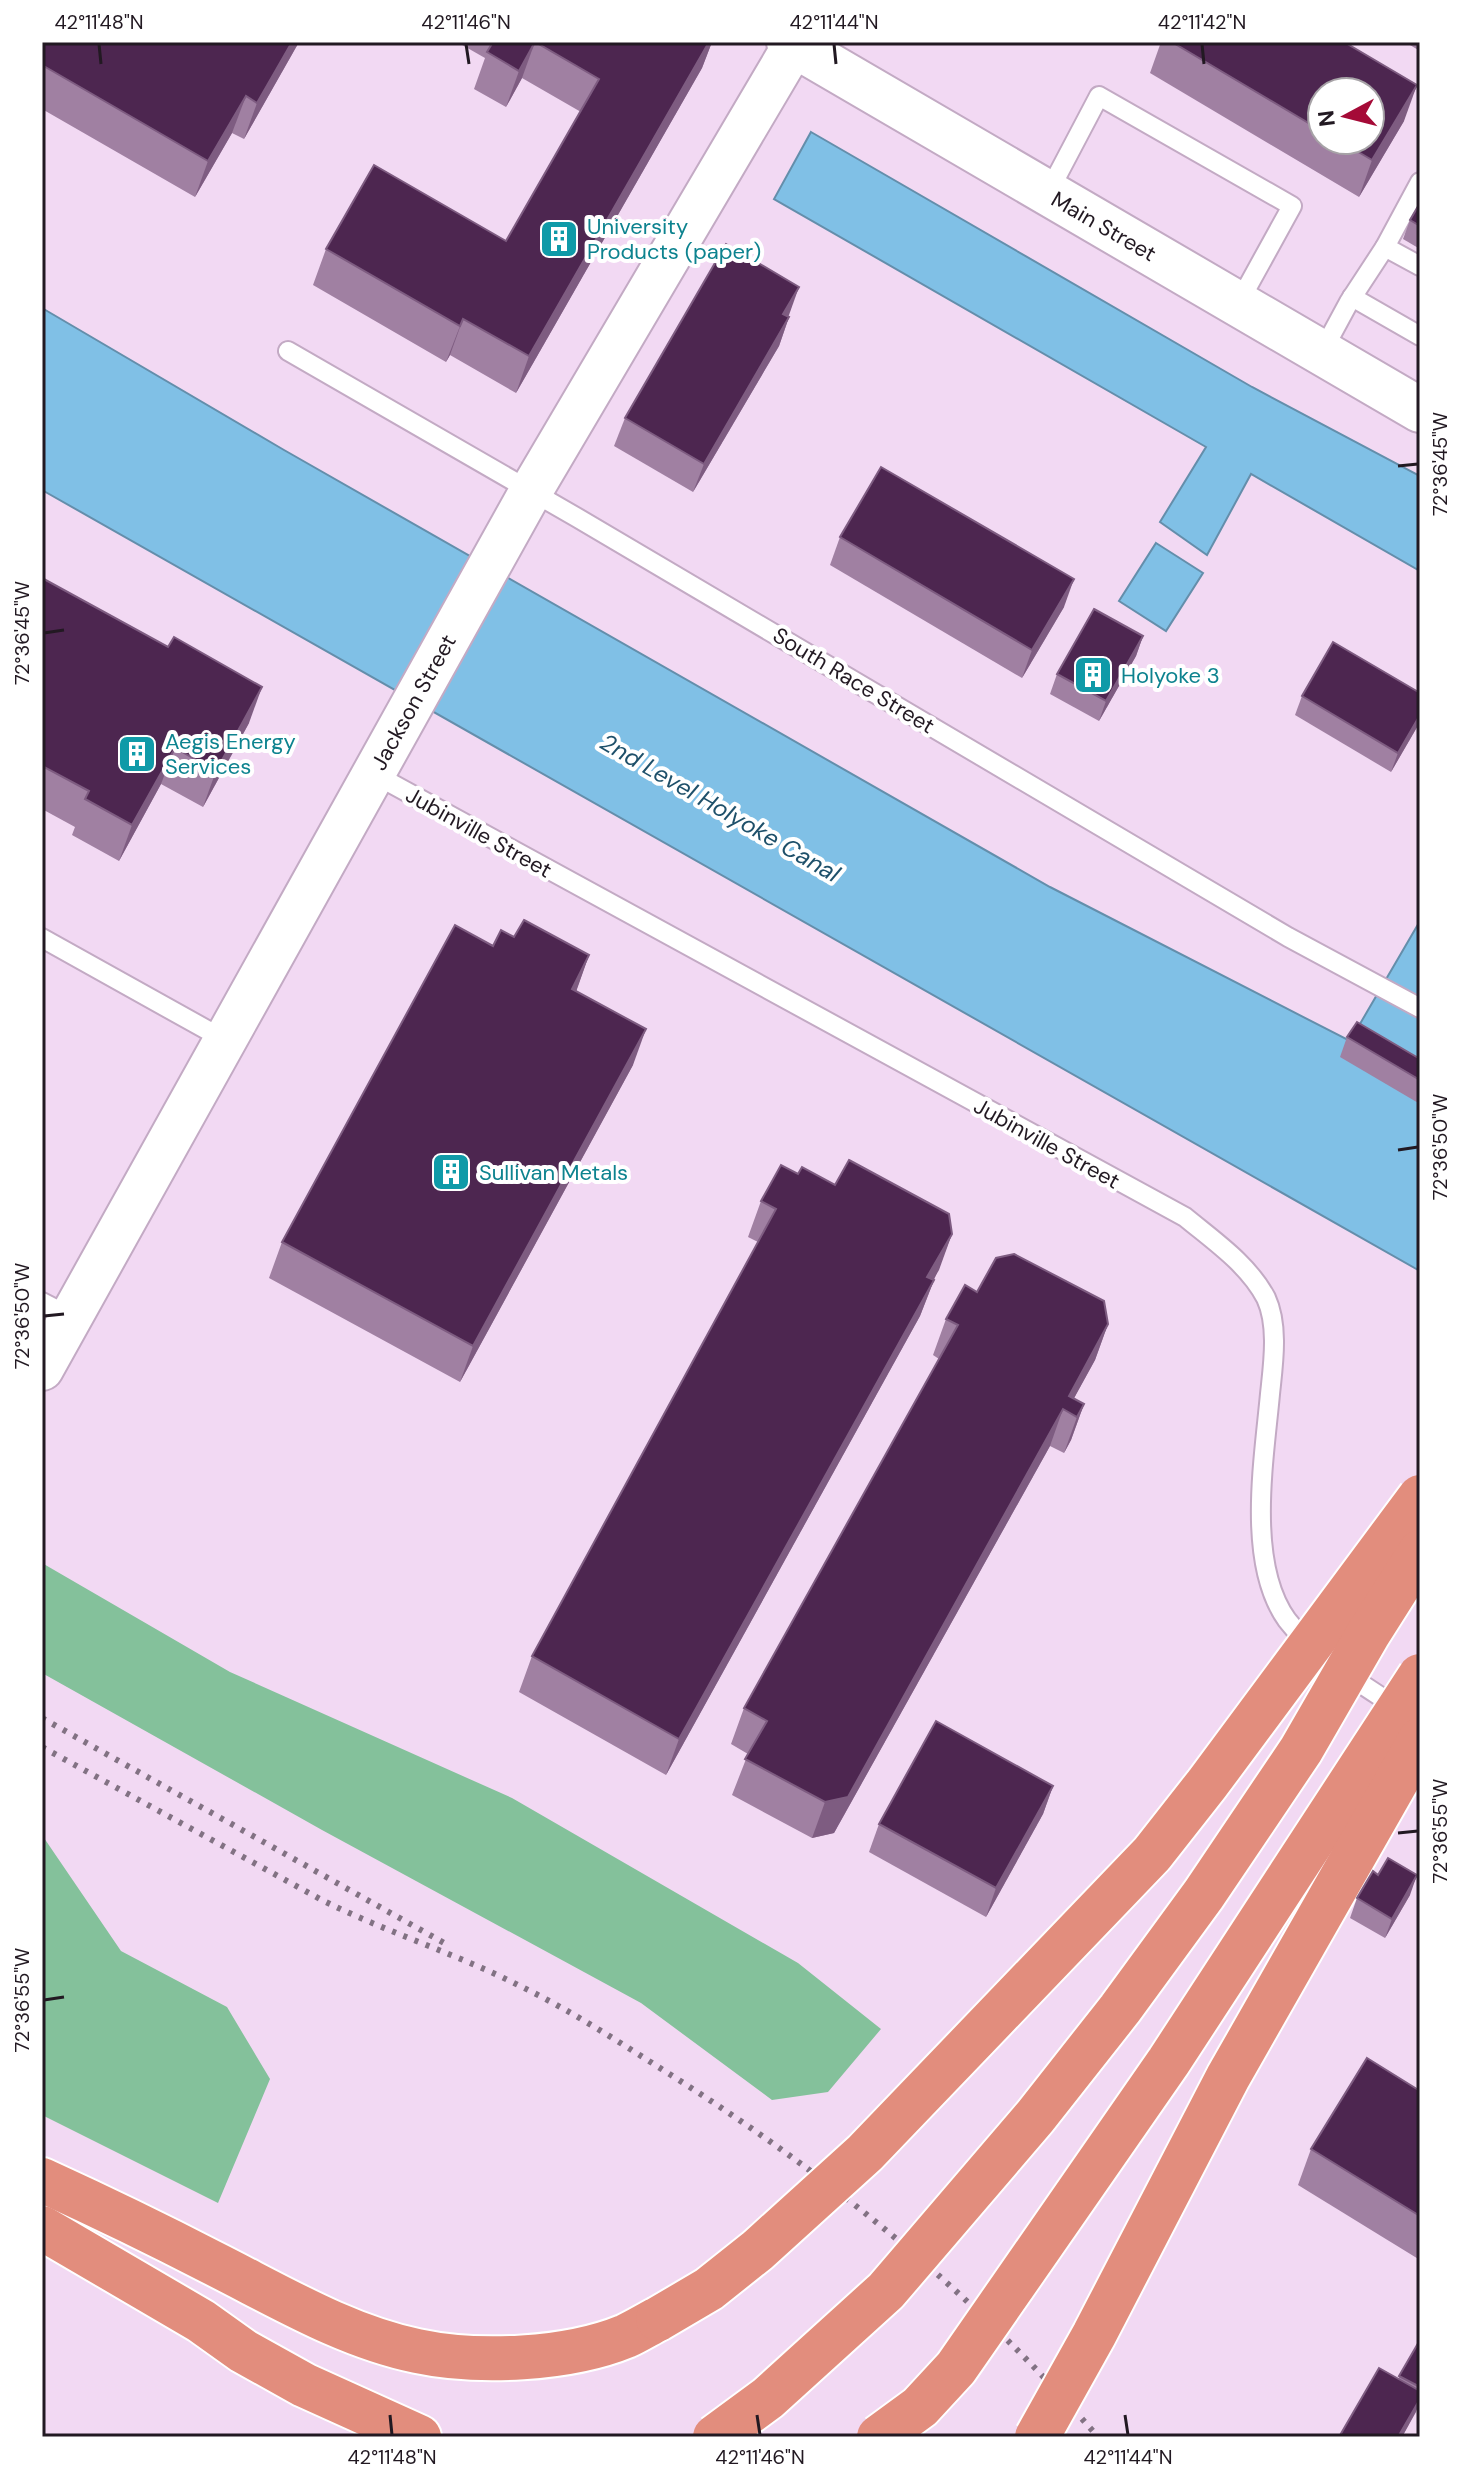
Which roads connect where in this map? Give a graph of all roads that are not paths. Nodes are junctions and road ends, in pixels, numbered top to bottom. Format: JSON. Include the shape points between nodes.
{"nodes":[{"id":1,"x":793,"y":43,"type":"edge"},
{"id":2,"x":1420,"y":182,"type":"edge"},
{"id":3,"x":1048,"y":193,"type":"junction"},
{"id":4,"x":1385,"y":247,"type":"junction"},
{"id":5,"x":1420,"y":266,"type":"edge"},
{"id":6,"x":1352,"y":297,"type":"junction"},
{"id":7,"x":1238,"y":304,"type":"junction"},
{"id":8,"x":1420,"y":336,"type":"edge"},
{"id":9,"x":288,"y":351,"type":"dead end"},
{"id":10,"x":1322,"y":352,"type":"junction"},
{"id":11,"x":1420,"y":410,"type":"edge"},
{"id":12,"x":531,"y":491,"type":"junction"},
{"id":13,"x":374,"y":774,"type":"junction"},
{"id":14,"x":42,"y":938,"type":"edge"},
{"id":15,"x":1420,"y":1008,"type":"edge"},
{"id":16,"x":225,"y":1040,"type":"junction"},
{"id":17,"x":56,"y":1310,"type":"edge"},
{"id":18,"x":42,"y":1369,"type":"edge"},
{"id":19,"x":1420,"y":1497,"type":"edge"},
{"id":20,"x":1420,"y":1552,"type":"edge"},
{"id":21,"x":1420,"y":1676,"type":"edge"},
{"id":22,"x":1420,"y":1722,"type":"edge"},
{"id":23,"x":1420,"y":1740,"type":"edge"},
{"id":24,"x":42,"y":2180,"type":"edge"},
{"id":25,"x":42,"y":2228,"type":"edge"},
{"id":26,"x":419,"y":2437,"type":"edge"},
{"id":27,"x":715,"y":2437,"type":"edge"},
{"id":28,"x":879,"y":2437,"type":"edge"},
{"id":29,"x":1037,"y":2437,"type":"edge"}],
"edges":[{"from":1,"to":3,"type":"main road","name":"Main Street"},
{"from":1,"to":12,"type":"street","name":"Jackson Street"},
{"from":2,"to":4,"type":"lane"},
{"from":3,"to":7,"type":"main road","name":"Main Street"},
{"from":3,"to":7,"type":"lane","via":[[1099,96],[1292,206]]},
{"from":4,"to":5,"type":"lane"},
{"from":4,"to":6,"type":"lane"},
{"from":6,"to":8,"type":"lane"},
{"from":6,"to":10,"type":"lane"},
{"from":7,"to":10,"type":"main road","name":"Main Street"},
{"from":9,"to":12,"type":"lane","name":"South Race Street"},
{"from":10,"to":11,"type":"main road","name":"Main Street"},
{"from":12,"to":13,"type":"street","name":"Jackson Street"},
{"from":12,"to":15,"type":"lane","name":"South Race Street","via":[[1288,937]]},
{"from":13,"to":16,"type":"street","name":"Jackson Street"},
{"from":13,"to":22,"type":"lane","name":"Jubinville Street","via":[[1185,1217],[1226,1251],[1252,1276],[1273,1323],[1262,1500],[1263,1548],[1273,1593],[1287,1619],[1309,1642],[1349,1676]]},
{"from":14,"to":16,"type":"lane"},
{"from":16,"to":17,"type":"street","name":"Jackson Street"},
{"from":17,"to":18,"type":"street","name":"Jackson Street"},
{"from":19,"to":24,"type":"highway","bridge":true,"via":[[1152,1854],[865,2153],[709,2289],[626,2336],[521,2358],[416,2351],[345,2328]]},
{"from":20,"to":27,"type":"highway","bridge":true,"via":[[1301,1750],[1222,1868],[1035,2117],[886,2291],[768,2398]]},
{"from":21,"to":28,"type":"highway","bridge":true,"via":[[1169,2061],[956,2368],[920,2407]]},
{"from":23,"to":29,"type":"highway","bridge":true,"via":[[1228,2077]]},
{"from":25,"to":26,"type":"highway","via":[[304,2385]]}]}
